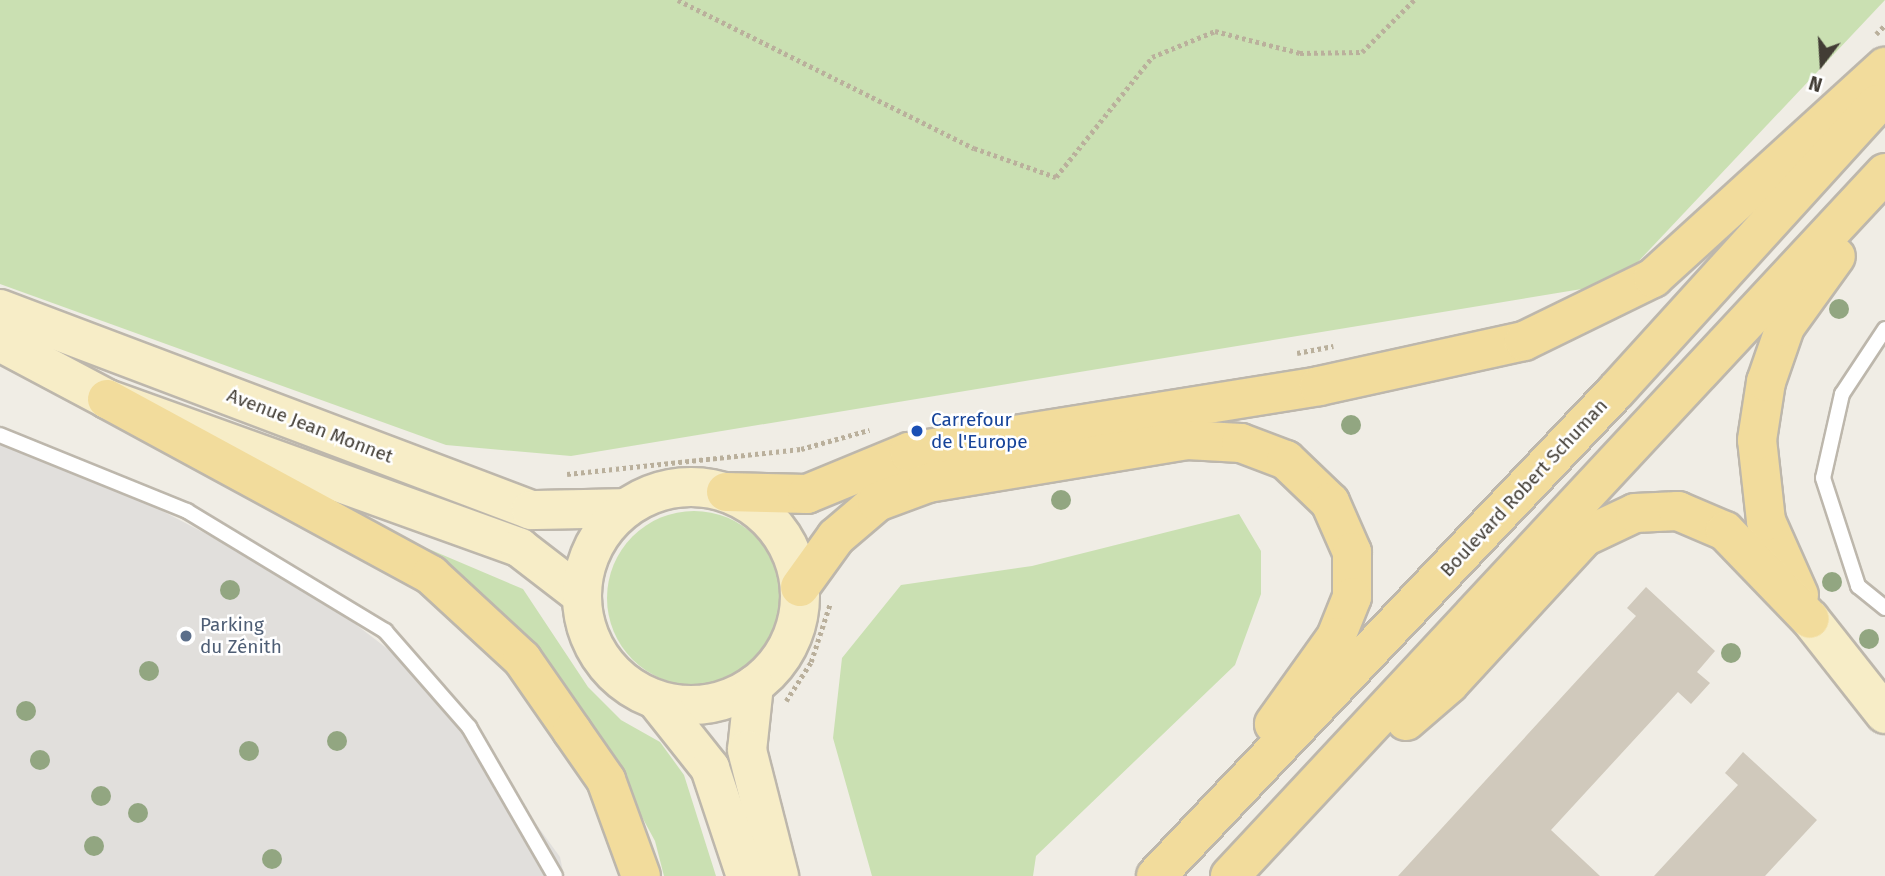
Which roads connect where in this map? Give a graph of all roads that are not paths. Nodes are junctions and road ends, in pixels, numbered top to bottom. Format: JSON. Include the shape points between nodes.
{"nodes":[{"id":1,"x":1875,"y":56,"type":"edge"},
{"id":2,"x":1885,"y":95,"type":"edge"},
{"id":3,"x":1885,"y":173,"type":"edge"},
{"id":4,"x":1885,"y":189,"type":"edge"},
{"id":5,"x":0,"y":309,"type":"edge"},
{"id":6,"x":1885,"y":328,"type":"edge"},
{"id":7,"x":0,"y":342,"type":"edge"},
{"id":8,"x":107,"y":399,"type":"junction"},
{"id":9,"x":0,"y":435,"type":"edge"},
{"id":10,"x":726,"y":492,"type":"junction"},
{"id":11,"x":625,"y":508,"type":"junction"},
{"id":12,"x":816,"y":591,"type":"junction"},
{"id":13,"x":581,"y":594,"type":"junction"},
{"id":14,"x":1885,"y":608,"type":"edge"},
{"id":15,"x":1810,"y":619,"type":"junction"},
{"id":16,"x":767,"y":699,"type":"junction"},
{"id":17,"x":656,"y":700,"type":"junction"},
{"id":18,"x":1885,"y":714,"type":"edge"},
{"id":19,"x":1269,"y":837,"type":"junction"},
{"id":20,"x":1189,"y":842,"type":"junction"},
{"id":21,"x":555,"y":876,"type":"edge"},
{"id":22,"x":641,"y":876,"type":"edge"},
{"id":23,"x":746,"y":876,"type":"edge"},
{"id":24,"x":779,"y":876,"type":"edge"},
{"id":25,"x":1156,"y":876,"type":"edge"},
{"id":26,"x":1230,"y":876,"type":"edge"}],
"edges":[{"from":1,"to":10,"type":"main road","via":[[1653,278],[1524,341],[1319,386],[921,450],[807,494]]},
{"from":2,"to":20,"type":"main road","name":"Boulevard Robert Schuman","via":[[1615,392]]},
{"from":3,"to":19,"type":"main road"},
{"from":4,"to":15,"type":"main road","via":[[1784,327],[1766,382],[1757,440],[1766,520]]},
{"from":5,"to":11,"type":"main road","name":"Avenue Jean Monnet","via":[[531,510]]},
{"from":6,"to":14,"type":"lane","via":[[1842,394],[1822,478],[1858,586]]},
{"from":7,"to":8,"type":"main road"},
{"from":8,"to":13,"type":"main road","via":[[520,548]]},
{"from":8,"to":22,"type":"main road","via":[[431,575],[522,659],[558,710],[606,780]]},
{"from":9,"to":21,"type":"lane","via":[[187,511],[385,631],[469,727]]},
{"from":10,"to":11,"type":"main road","via":[[674,488]]},
{"from":10,"to":12,"type":"main road","via":[[777,529]]},
{"from":11,"to":13,"type":"main road","via":[[602,532],[586,562]]},
{"from":12,"to":16,"type":"main road"},
{"from":12,"to":20,"type":"main road","via":[[836,537],[877,502],[928,483],[1187,440],[1241,443],[1286,460],[1330,502],[1352,552],[1352,597],[1336,637]]},
{"from":13,"to":17,"type":"main road","via":[[586,629],[601,659],[625,684]]},
{"from":15,"to":18,"type":"main road"},
{"from":15,"to":19,"type":"main road","via":[[1725,531],[1678,510],[1608,522],[1584,537],[1449,684]]},
{"from":16,"to":17,"type":"main road","via":[[707,704]]},
{"from":16,"to":24,"type":"main road","via":[[748,762]]},
{"from":17,"to":23,"type":"main road","via":[[710,768]]},
{"from":19,"to":26,"type":"main road"},
{"from":20,"to":25,"type":"main road","name":"Boulevard Robert Schuman"}]}
